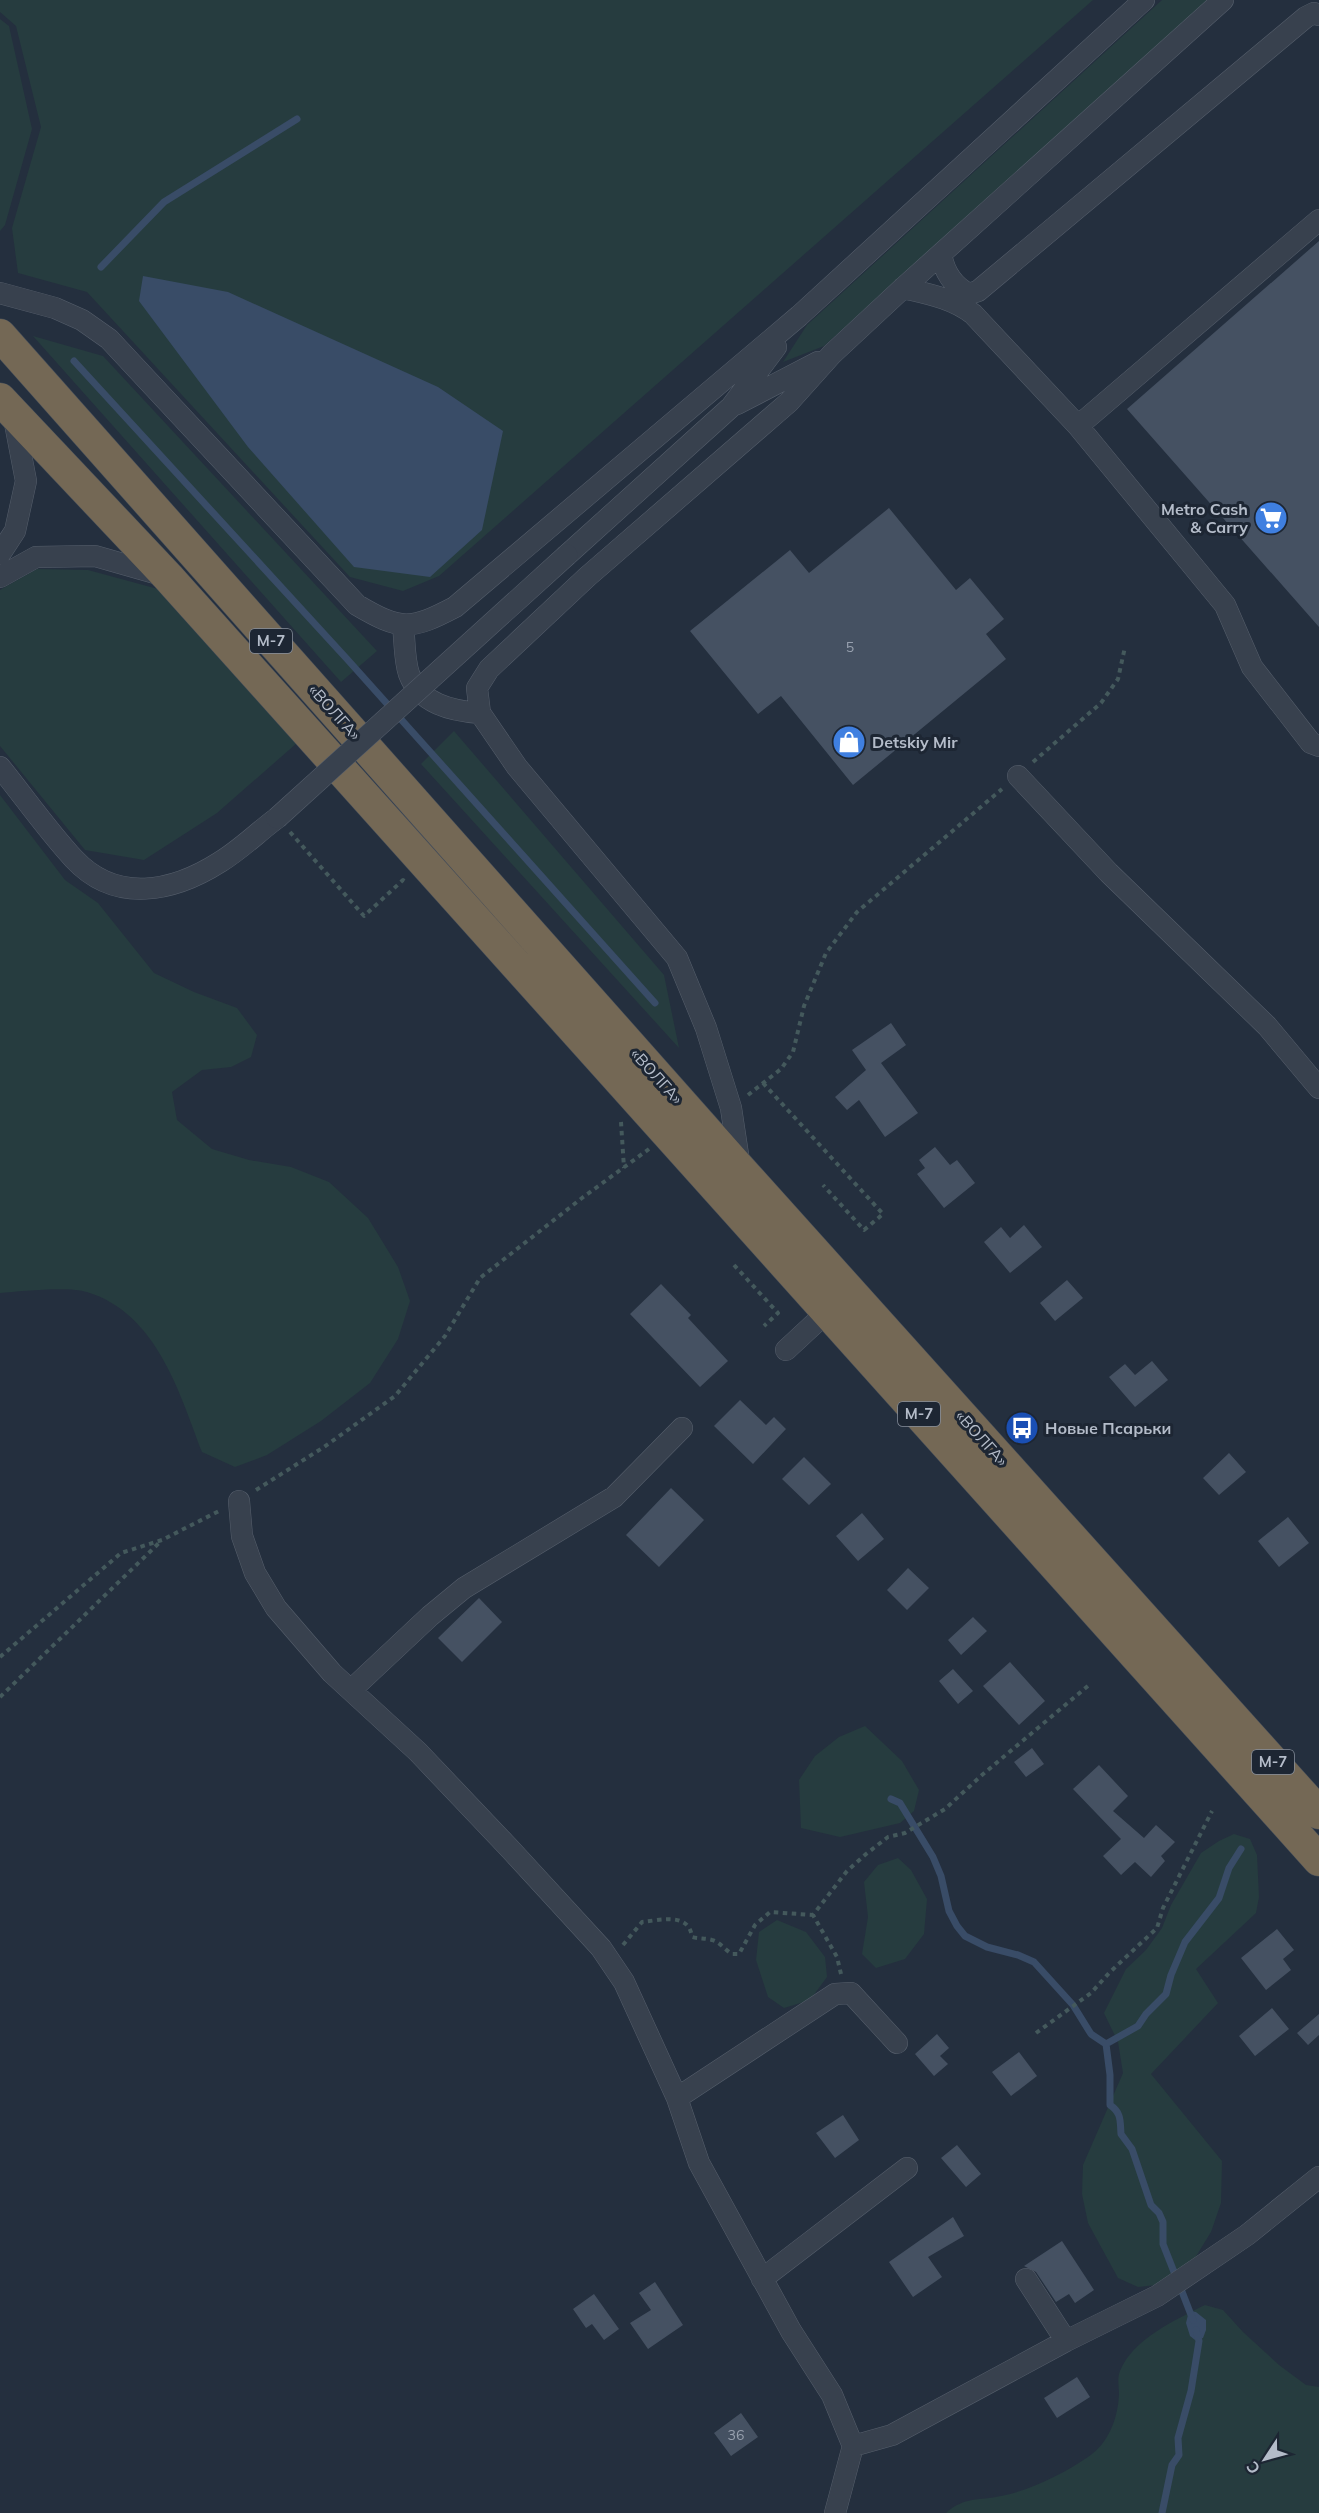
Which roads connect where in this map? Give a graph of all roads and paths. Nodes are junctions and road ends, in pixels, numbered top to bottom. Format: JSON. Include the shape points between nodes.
{"nodes":[{"id":1,"x":1144,"y":0,"type":"edge"},
{"id":2,"x":1223,"y":0,"type":"edge"},
{"id":3,"x":1319,"y":15,"type":"edge"},
{"id":4,"x":1319,"y":220,"type":"edge"},
{"id":5,"x":941,"y":254,"type":"junction"},
{"id":6,"x":903,"y":288,"type":"junction"},
{"id":7,"x":0,"y":293,"type":"edge"},
{"id":8,"x":799,"y":316,"type":"junction"},
{"id":9,"x":0,"y":335,"type":"edge"},
{"id":10,"x":832,"y":354,"type":"junction"},
{"id":11,"x":6,"y":406,"type":"edge"},
{"id":12,"x":731,"y":407,"type":"junction"},
{"id":13,"x":1078,"y":426,"type":"junction"},
{"id":14,"x":0,"y":554,"type":"edge"},
{"id":15,"x":0,"y":577,"type":"edge"},
{"id":16,"x":168,"y":577,"type":"junction"},
{"id":17,"x":403,"y":626,"type":"junction"},
{"id":18,"x":1125,"y":648,"type":"dead end"},
{"id":19,"x":480,"y":713,"type":"junction"},
{"id":20,"x":1319,"y":746,"type":"edge"},
{"id":21,"x":0,"y":767,"type":"edge"},
{"id":22,"x":1018,"y":776,"type":"junction"},
{"id":23,"x":280,"y":821,"type":"junction"},
{"id":24,"x":411,"y":889,"type":"dead end"},
{"id":25,"x":764,"y":1083,"type":"junction"},
{"id":26,"x":1319,"y":1088,"type":"edge"},
{"id":27,"x":731,"y":1108,"type":"junction"},
{"id":28,"x":621,"y":1114,"type":"dead end"},
{"id":29,"x":668,"y":1134,"type":"junction"},
{"id":30,"x":624,"y":1168,"type":"junction"},
{"id":31,"x":740,"y":1169,"type":"junction"},
{"id":32,"x":823,"y":1185,"type":"dead end"},
{"id":33,"x":734,"y":1265,"type":"dead end"},
{"id":34,"x":828,"y":1311,"type":"junction"},
{"id":35,"x":764,"y":1326,"type":"dead end"},
{"id":36,"x":786,"y":1350,"type":"dead end"},
{"id":37,"x":682,"y":1428,"type":"dead end"},
{"id":38,"x":239,"y":1501,"type":"junction"},
{"id":39,"x":162,"y":1540,"type":"junction"},
{"id":40,"x":0,"y":1658,"type":"edge"},
{"id":41,"x":1089,"y":1685,"type":"dead end"},
{"id":42,"x":351,"y":1690,"type":"junction"},
{"id":43,"x":0,"y":1697,"type":"edge"},
{"id":44,"x":1212,"y":1811,"type":"dead end"},
{"id":45,"x":1319,"y":1813,"type":"edge"},
{"id":46,"x":1319,"y":1860,"type":"edge"},
{"id":47,"x":813,"y":1915,"type":"junction"},
{"id":48,"x":610,"y":1961,"type":"junction"},
{"id":49,"x":841,"y":1993,"type":"junction"},
{"id":50,"x":1036,"y":2033,"type":"dead end"},
{"id":51,"x":897,"y":2043,"type":"dead end"},
{"id":52,"x":677,"y":2098,"type":"junction"},
{"id":53,"x":907,"y":2168,"type":"dead end"},
{"id":54,"x":1319,"y":2177,"type":"edge"},
{"id":55,"x":762,"y":2278,"type":"junction"},
{"id":56,"x":1026,"y":2279,"type":"dead end"},
{"id":57,"x":1066,"y":2341,"type":"junction"},
{"id":58,"x":853,"y":2446,"type":"junction"},
{"id":59,"x":835,"y":2513,"type":"edge"}],
"edges":[{"from":1,"to":8,"type":"street"},
{"from":2,"to":5,"type":"street"},
{"from":3,"to":5,"type":"street","via":[[1306,17],[978,291],[969,294],[961,290],[944,270]]},
{"from":4,"to":13,"type":"street"},
{"from":5,"to":6,"type":"street"},
{"from":6,"to":10,"type":"street"},
{"from":6,"to":13,"type":"street","via":[[947,298],[973,314]]},
{"from":7,"to":17,"type":"street","via":[[82,320],[109,339],[341,590],[373,615]]},
{"from":8,"to":12,"type":"street"},
{"from":8,"to":17,"type":"street","via":[[455,607],[430,620]]},
{"from":9,"to":31,"type":"highway","name":"«ВОЛГА»","number":"М-7"},
{"from":10,"to":12,"type":"street"},
{"from":10,"to":19,"type":"street","via":[[789,402],[587,577],[489,669],[477,688]]},
{"from":11,"to":14,"type":"street","via":[[26,481],[15,531]]},
{"from":11,"to":16,"type":"highway","name":"«ВОЛГА»","number":"М-7"},
{"from":12,"to":23,"type":"street","bridge":true},
{"from":13,"to":20,"type":"street","via":[[1225,605],[1252,667],[1311,743]]},
{"from":15,"to":16,"type":"street","via":[[36,557],[95,556]]},
{"from":16,"to":29,"type":"highway","name":"«ВОЛГА»","number":"М-7"},
{"from":17,"to":19,"type":"street","via":[[409,674],[419,689],[452,711]]},
{"from":18,"to":22,"type":"path","via":[[1118,679],[1101,703]]},
{"from":19,"to":27,"type":"street","via":[[517,767],[677,958],[706,1028]]},
{"from":21,"to":23,"type":"street","via":[[75,861],[117,888],[150,890],[188,879]]},
{"from":22,"to":25,"type":"path","via":[[857,912],[826,952],[804,1006],[793,1052]]},
{"from":22,"to":26,"type":"street","via":[[1109,873],[1267,1026]]},
{"from":23,"to":24,"type":"path","via":[[364,916],[403,880]]},
{"from":25,"to":27,"type":"path"},
{"from":25,"to":32,"type":"path","via":[[883,1214],[864,1230]]},
{"from":27,"to":31,"type":"street"},
{"from":28,"to":30,"type":"path"},
{"from":29,"to":30,"type":"path"},
{"from":29,"to":34,"type":"highway","name":"«ВОЛГА»","number":"М-7"},
{"from":30,"to":38,"type":"path","via":[[480,1278],[445,1336],[395,1396]]},
{"from":31,"to":45,"type":"highway","name":"«ВОЛГА»","number":"М-7"},
{"from":33,"to":35,"type":"path","via":[[778,1313]]},
{"from":34,"to":36,"type":"street"},
{"from":34,"to":46,"type":"highway","name":"«ВОЛГА»","number":"М-7"},
{"from":37,"to":42,"type":"street","via":[[614,1497],[464,1588]]},
{"from":38,"to":39,"type":"path"},
{"from":38,"to":42,"type":"street","via":[[242,1536],[255,1573],[276,1608]]},
{"from":39,"to":40,"type":"path","via":[[121,1553]]},
{"from":39,"to":43,"type":"path"},
{"from":41,"to":47,"type":"path","via":[[945,1809],[906,1833],[888,1837],[866,1854],[847,1871]]},
{"from":42,"to":48,"type":"street","via":[[418,1752]]},
{"from":44,"to":50,"type":"path","via":[[1163,1908],[1157,1928],[1091,1993]]},
{"from":47,"to":48,"type":"path","via":[[770,1912],[755,1925],[739,1953],[732,1954],[710,1939],[692,1937],[687,1923],[677,1919],[642,1922]]},
{"from":47,"to":49,"type":"path","via":[[837,1957]]},
{"from":48,"to":52,"type":"street","via":[[643,2020]]},
{"from":49,"to":51,"type":"street","via":[[851,1993]]},
{"from":49,"to":52,"type":"street"},
{"from":52,"to":55,"type":"street","via":[[699,2163]]},
{"from":53,"to":55,"type":"street"},
{"from":54,"to":57,"type":"street","via":[[1247,2235],[1156,2296]]},
{"from":55,"to":58,"type":"street","via":[[832,2396]]},
{"from":56,"to":57,"type":"street"},
{"from":57,"to":58,"type":"street","via":[[892,2435]]},
{"from":58,"to":59,"type":"street"}]}
